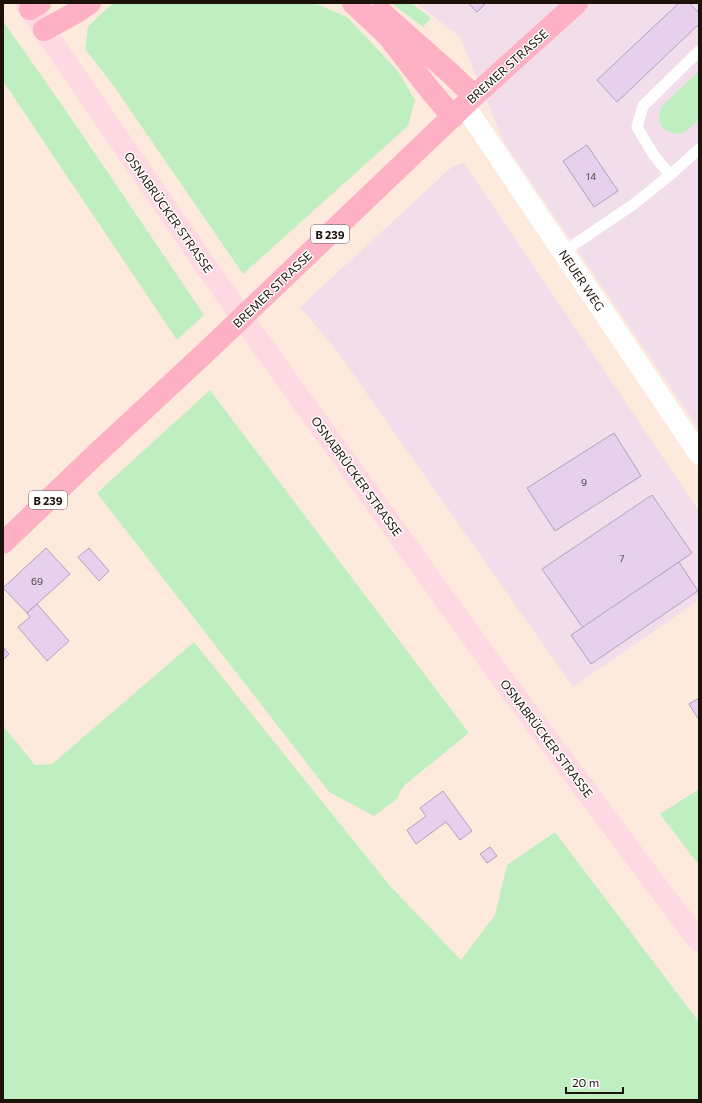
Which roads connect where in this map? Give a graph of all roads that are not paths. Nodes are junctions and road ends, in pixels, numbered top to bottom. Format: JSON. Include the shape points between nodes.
{"nodes":[{"id":1,"x":90,"y":3,"type":"edge"},
{"id":2,"x":353,"y":3,"type":"edge"},
{"id":3,"x":371,"y":3,"type":"edge"},
{"id":4,"x":577,"y":3,"type":"edge"},
{"id":5,"x":32,"y":5,"type":"edge"},
{"id":6,"x":44,"y":30,"type":"junction"},
{"id":7,"x":699,"y":51,"type":"edge"},
{"id":8,"x":464,"y":106,"type":"junction"},
{"id":9,"x":699,"y":149,"type":"edge"},
{"id":10,"x":670,"y":175,"type":"junction"},
{"id":11,"x":563,"y":252,"type":"junction"},
{"id":12,"x":699,"y":454,"type":"edge"},
{"id":13,"x":3,"y":542,"type":"edge"},
{"id":14,"x":699,"y":941,"type":"edge"}],
"edges":[{"from":1,"to":6,"type":"main road"},
{"from":2,"to":8,"type":"main road","via":[[388,36],[430,90]]},
{"from":3,"to":8,"type":"main road","via":[[445,68]]},
{"from":4,"to":8,"type":"main road","name":"BREMER STRASSE","number":"B 239"},
{"from":5,"to":6,"type":"main road","name":"OSNABRÜCKER STRASSE"},
{"from":6,"to":14,"type":"main road","name":"OSNABRÜCKER STRASSE","via":[[277,366],[498,673]]},
{"from":7,"to":10,"type":"lane","via":[[644,106],[637,127],[653,154]]},
{"from":8,"to":11,"type":"street","name":"NEUER WEG"},
{"from":8,"to":13,"type":"main road","name":"BREMER STRASSE","number":"B 239"},
{"from":9,"to":10,"type":"lane"},
{"from":10,"to":11,"type":"lane","via":[[628,209]]},
{"from":11,"to":12,"type":"street","name":"NEUER WEG"}]}
